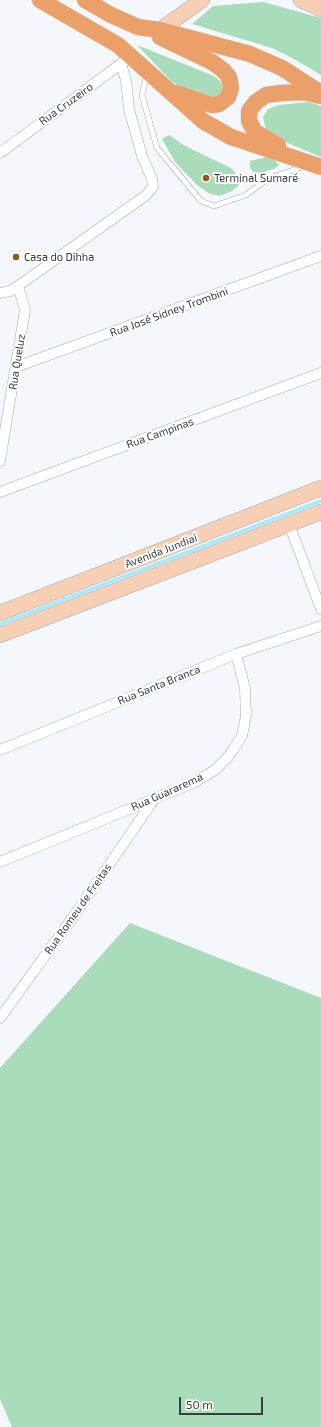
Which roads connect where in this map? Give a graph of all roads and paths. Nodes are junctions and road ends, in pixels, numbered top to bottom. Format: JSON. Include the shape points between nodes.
{"nodes":[{"id":1,"x":40,"y":0,"type":"edge"},
{"id":2,"x":85,"y":0,"type":"edge"},
{"id":3,"x":202,"y":0,"type":"edge"},
{"id":4,"x":301,"y":0,"type":"edge"},
{"id":5,"x":321,"y":9,"type":"edge"},
{"id":6,"x":138,"y":27,"type":"junction"},
{"id":7,"x":160,"y":30,"type":"junction"},
{"id":8,"x":127,"y":60,"type":"junction"},
{"id":9,"x":148,"y":71,"type":"junction"},
{"id":10,"x":170,"y":91,"type":"junction"},
{"id":11,"x":321,"y":94,"type":"edge"},
{"id":12,"x":0,"y":153,"type":"edge"},
{"id":13,"x":313,"y":164,"type":"edge"},
{"id":14,"x":321,"y":256,"type":"edge"},
{"id":15,"x":18,"y":286,"type":"junction"},
{"id":16,"x":0,"y":292,"type":"edge"},
{"id":17,"x":16,"y":368,"type":"junction"},
{"id":18,"x":321,"y":373,"type":"edge"},
{"id":19,"x":0,"y":461,"type":"edge"},
{"id":20,"x":321,"y":488,"type":"edge"},
{"id":21,"x":0,"y":492,"type":"edge"},
{"id":22,"x":321,"y":512,"type":"edge"},
{"id":23,"x":288,"y":524,"type":"junction"},
{"id":24,"x":321,"y":609,"type":"edge"},
{"id":25,"x":0,"y":613,"type":"edge"},
{"id":26,"x":321,"y":626,"type":"edge"},
{"id":27,"x":0,"y":635,"type":"edge"},
{"id":28,"x":236,"y":654,"type":"junction"},
{"id":29,"x":0,"y":750,"type":"edge"},
{"id":30,"x":155,"y":798,"type":"junction"},
{"id":31,"x":0,"y":862,"type":"edge"},
{"id":32,"x":0,"y":1018,"type":"edge"}],
"edges":[{"from":1,"to":8,"type":"main road","via":[[118,45]]},
{"from":2,"to":6,"type":"main road"},
{"from":3,"to":7,"type":"main road"},
{"from":4,"to":5,"type":"main road"},
{"from":6,"to":7,"type":"main road"},
{"from":6,"to":10,"type":"main road","via":[[212,62],[229,77],[231,88],[228,97],[219,104],[212,105]]},
{"from":7,"to":11,"type":"main road","via":[[250,54],[282,68]]},
{"from":8,"to":9,"type":"main road"},
{"from":8,"to":12,"type":"street","name":"Rua Cruzeiro"},
{"from":8,"to":15,"type":"street","via":[[129,109],[153,187],[145,196]]},
{"from":9,"to":10,"type":"main road"},
{"from":9,"to":13,"type":"lane","via":[[142,95],[157,148],[201,201],[214,206],[246,195],[267,179]]},
{"from":10,"to":13,"type":"main road","via":[[203,122],[231,137]]},
{"from":11,"to":13,"type":"main road","via":[[303,92],[266,95],[249,111],[249,121],[255,132]]},
{"from":14,"to":17,"type":"street","name":"Rua José Sidney Trombini"},
{"from":15,"to":16,"type":"street","via":[[10,291]]},
{"from":15,"to":17,"type":"street","name":"Rua Queluz","via":[[25,310]]},
{"from":17,"to":19,"type":"street","name":"Rua Queluz"},
{"from":18,"to":21,"type":"street","name":"Rua Campinas"},
{"from":20,"to":25,"type":"main road","name":"Avenida Jundiaí"},
{"from":22,"to":23,"type":"main road","name":"Avenida Jundiaí"},
{"from":23,"to":24,"type":"street"},
{"from":23,"to":27,"type":"main road","name":"Avenida Jundiaí"},
{"from":26,"to":28,"type":"street","name":"Rua Santa Branca"},
{"from":28,"to":29,"type":"street","name":"Rua Santa Branca"},
{"from":28,"to":30,"type":"street","name":"Rua Guararema","via":[[245,688],[246,716],[242,736],[228,758],[215,770],[193,783]]},
{"from":30,"to":31,"type":"street","name":"Rua Guararema"},
{"from":30,"to":32,"type":"street","name":"Rua Romeu de Freitas"}]}
